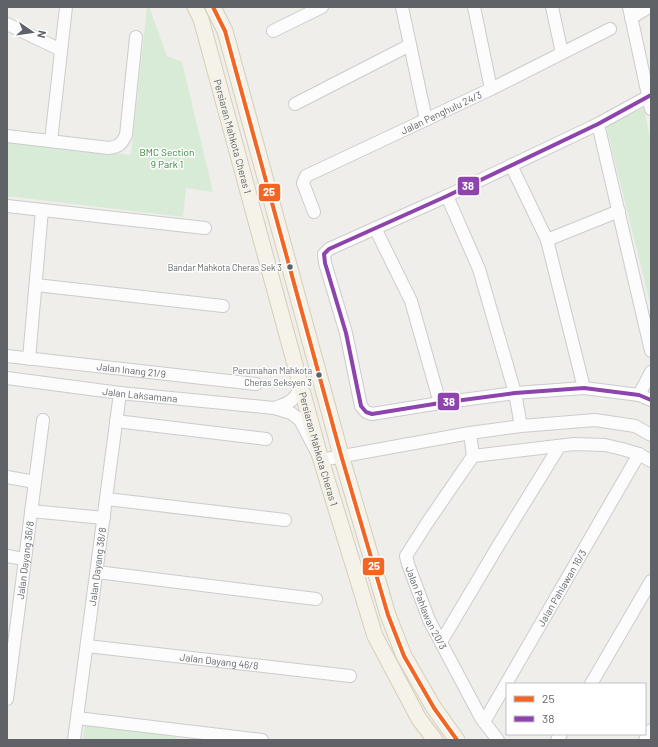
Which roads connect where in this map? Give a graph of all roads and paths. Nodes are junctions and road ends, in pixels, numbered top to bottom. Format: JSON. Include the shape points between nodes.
{"nodes":[{"id":1,"x":66,"y":7,"type":"edge"},
{"id":2,"x":195,"y":7,"type":"edge"},
{"id":3,"x":213,"y":7,"type":"edge"},
{"id":4,"x":322,"y":7,"type":"edge"},
{"id":5,"x":402,"y":7,"type":"edge"},
{"id":6,"x":474,"y":7,"type":"edge"},
{"id":7,"x":552,"y":7,"type":"edge"},
{"id":8,"x":649,"y":7,"type":"edge"},
{"id":9,"x":630,"y":12,"type":"edge"},
{"id":10,"x":7,"y":24,"type":"edge"},
{"id":11,"x":610,"y":29,"type":"dead end"},
{"id":12,"x":273,"y":31,"type":"dead end"},
{"id":13,"x":136,"y":37,"type":"dead end"},
{"id":14,"x":410,"y":45,"type":"junction"},
{"id":15,"x":61,"y":50,"type":"junction"},
{"id":16,"x":562,"y":52,"type":"junction"},
{"id":17,"x":491,"y":89,"type":"junction"},
{"id":18,"x":650,"y":96,"type":"edge"},
{"id":19,"x":295,"y":104,"type":"dead end"},
{"id":20,"x":651,"y":109,"type":"edge"},
{"id":21,"x":426,"y":120,"type":"junction"},
{"id":22,"x":598,"y":124,"type":"junction"},
{"id":23,"x":7,"y":136,"type":"edge"},
{"id":24,"x":51,"y":141,"type":"junction"},
{"id":25,"x":511,"y":165,"type":"junction"},
{"id":26,"x":447,"y":196,"type":"junction"},
{"id":27,"x":7,"y":206,"type":"edge"},
{"id":28,"x":42,"y":210,"type":"junction"},
{"id":29,"x":619,"y":211,"type":"junction"},
{"id":30,"x":314,"y":212,"type":"dead end"},
{"id":31,"x":206,"y":228,"type":"dead end"},
{"id":32,"x":375,"y":228,"type":"junction"},
{"id":33,"x":547,"y":240,"type":"junction"},
{"id":34,"x":36,"y":285,"type":"junction"},
{"id":35,"x":223,"y":306,"type":"dead end"},
{"id":36,"x":651,"y":351,"type":"edge"},
{"id":37,"x":7,"y":356,"type":"edge"},
{"id":38,"x":29,"y":359,"type":"junction"},
{"id":39,"x":651,"y":372,"type":"edge"},
{"id":40,"x":7,"y":378,"type":"edge"},
{"id":41,"x":256,"y":384,"type":"dead end"},
{"id":42,"x":302,"y":387,"type":"junction"},
{"id":43,"x":584,"y":388,"type":"junction"},
{"id":44,"x":120,"y":393,"type":"junction"},
{"id":45,"x":515,"y":393,"type":"junction"},
{"id":46,"x":640,"y":395,"type":"junction"},
{"id":47,"x":651,"y":400,"type":"edge"},
{"id":48,"x":440,"y":403,"type":"junction"},
{"id":49,"x":274,"y":408,"type":"junction"},
{"id":50,"x":43,"y":420,"type":"dead end"},
{"id":51,"x":116,"y":421,"type":"junction"},
{"id":52,"x":521,"y":426,"type":"junction"},
{"id":53,"x":470,"y":433,"type":"junction"},
{"id":54,"x":651,"y":436,"type":"edge"},
{"id":55,"x":266,"y":439,"type":"dead end"},
{"id":56,"x":559,"y":447,"type":"junction"},
{"id":57,"x":639,"y":454,"type":"junction"},
{"id":58,"x":341,"y":455,"type":"junction"},
{"id":59,"x":473,"y":456,"type":"junction"},
{"id":60,"x":321,"y":460,"type":"junction"},
{"id":61,"x":651,"y":460,"type":"edge"},
{"id":62,"x":7,"y":477,"type":"edge"},
{"id":63,"x":35,"y":482,"type":"junction"},
{"id":64,"x":107,"y":499,"type":"junction"},
{"id":65,"x":31,"y":511,"type":"junction"},
{"id":66,"x":104,"y":518,"type":"junction"},
{"id":67,"x":285,"y":520,"type":"dead end"},
{"id":68,"x":7,"y":556,"type":"edge"},
{"id":69,"x":24,"y":559,"type":"junction"},
{"id":70,"x":98,"y":572,"type":"junction"},
{"id":71,"x":651,"y":582,"type":"edge"},
{"id":72,"x":316,"y":599,"type":"dead end"},
{"id":73,"x":11,"y":631,"type":"edge"},
{"id":74,"x":442,"y":642,"type":"junction"},
{"id":75,"x":87,"y":646,"type":"junction"},
{"id":76,"x":350,"y":676,"type":"dead end"},
{"id":77,"x":507,"y":683,"type":"edge"},
{"id":78,"x":592,"y":683,"type":"edge"},
{"id":79,"x":506,"y":684,"type":"edge"},
{"id":80,"x":7,"y":699,"type":"edge"},
{"id":81,"x":77,"y":718,"type":"junction"},
{"id":82,"x":484,"y":722,"type":"junction"},
{"id":83,"x":651,"y":730,"type":"edge"},
{"id":84,"x":183,"y":735,"type":"edge"},
{"id":85,"x":74,"y":740,"type":"edge"},
{"id":86,"x":258,"y":740,"type":"edge"},
{"id":87,"x":435,"y":740,"type":"edge"},
{"id":88,"x":457,"y":740,"type":"edge"},
{"id":89,"x":498,"y":740,"type":"edge"},
{"id":90,"x":645,"y":740,"type":"edge"}],
"edges":[{"from":1,"to":15,"type":"street"},
{"from":2,"to":42,"type":"main road","name":"Persiaran Mahkota Cheras 1","via":[[202,19]]},
{"from":3,"to":58,"type":"main road","name":"Persiaran Mahkota Cheras 1","via":[[225,31]]},
{"from":4,"to":12,"type":"street"},
{"from":5,"to":14,"type":"street"},
{"from":6,"to":17,"type":"street"},
{"from":7,"to":16,"type":"street"},
{"from":8,"to":9,"type":"street"},
{"from":9,"to":18,"type":"street"},
{"from":10,"to":15,"type":"street"},
{"from":11,"to":16,"type":"street","name":"Jalan Penghulu 24/3"},
{"from":13,"to":24,"type":"street","via":[[126,134],[122,143],[109,148]]},
{"from":14,"to":19,"type":"street"},
{"from":14,"to":21,"type":"street"},
{"from":15,"to":24,"type":"street"},
{"from":16,"to":17,"type":"street","name":"Jalan Penghulu 24/3"},
{"from":17,"to":21,"type":"street","name":"Jalan Penghulu 24/3"},
{"from":18,"to":20,"type":"street"},
{"from":18,"to":22,"type":"street"},
{"from":21,"to":30,"type":"street","name":"Jalan Penghulu 24/3","via":[[306,176],[303,183]]},
{"from":22,"to":25,"type":"street"},
{"from":22,"to":29,"type":"street"},
{"from":23,"to":24,"type":"street"},
{"from":25,"to":26,"type":"street"},
{"from":25,"to":33,"type":"street"},
{"from":26,"to":32,"type":"street"},
{"from":26,"to":45,"type":"street","via":[[479,270]]},
{"from":27,"to":28,"type":"street"},
{"from":28,"to":31,"type":"street"},
{"from":28,"to":34,"type":"street"},
{"from":29,"to":33,"type":"street"},
{"from":29,"to":36,"type":"street"},
{"from":32,"to":48,"type":"street","via":[[411,301]]},
{"from":32,"to":48,"type":"street","via":[[329,249],[324,254],[324,263],[346,333],[361,406],[372,414]]},
{"from":33,"to":43,"type":"street"},
{"from":34,"to":35,"type":"street"},
{"from":34,"to":38,"type":"street"},
{"from":37,"to":38,"type":"street","name":"Jalan Inang 21/9"},
{"from":38,"to":41,"type":"street","name":"Jalan Inang 21/9"},
{"from":39,"to":46,"type":"street"},
{"from":40,"to":44,"type":"street","name":"Jalan Laksamana"},
{"from":42,"to":49,"type":"street","name":"Jalan Laksamana","via":[[292,401]]},
{"from":42,"to":60,"type":"main road","name":"Persiaran Mahkota Cheras 1"},
{"from":43,"to":45,"type":"street"},
{"from":43,"to":46,"type":"street"},
{"from":44,"to":49,"type":"street","name":"Jalan Laksamana"},
{"from":44,"to":51,"type":"street","name":"Jalan Dayang 38/8"},
{"from":45,"to":48,"type":"street"},
{"from":45,"to":52,"type":"street"},
{"from":46,"to":47,"type":"street"},
{"from":49,"to":60,"type":"street","name":"Jalan Laksamana","via":[[291,413],[300,420]]},
{"from":50,"to":63,"type":"street","name":"Jalan Dayang 36/8"},
{"from":51,"to":55,"type":"street"},
{"from":51,"to":64,"type":"street","name":"Jalan Dayang 38/8"},
{"from":52,"to":53,"type":"street"},
{"from":52,"to":54,"type":"street","via":[[595,420],[635,426]]},
{"from":53,"to":58,"type":"street"},
{"from":53,"to":59,"type":"street"},
{"from":56,"to":57,"type":"street","via":[[574,444],[605,445]]},
{"from":56,"to":59,"type":"street"},
{"from":56,"to":74,"type":"street"},
{"from":57,"to":61,"type":"street"},
{"from":57,"to":77,"type":"street","name":"Jalan Pahlawan 16/3"},
{"from":58,"to":60,"type":"street"},
{"from":58,"to":88,"type":"main road","name":"Persiaran Mahkota Cheras 1","via":[[388,614],[404,656],[434,708]]},
{"from":59,"to":74,"type":"street","name":"Jalan Pahlawan 20/3","via":[[406,556],[429,620]]},
{"from":60,"to":87,"type":"main road","name":"Persiaran Mahkota Cheras 1","via":[[375,636],[419,719]]},
{"from":62,"to":63,"type":"street"},
{"from":63,"to":65,"type":"street","name":"Jalan Dayang 36/8"},
{"from":64,"to":66,"type":"street","name":"Jalan Dayang 38/8"},
{"from":64,"to":67,"type":"street"},
{"from":65,"to":66,"type":"street"},
{"from":65,"to":69,"type":"street","name":"Jalan Dayang 36/8"},
{"from":66,"to":70,"type":"street","name":"Jalan Dayang 38/8"},
{"from":68,"to":69,"type":"street"},
{"from":69,"to":73,"type":"street","name":"Jalan Dayang 36/8"},
{"from":70,"to":72,"type":"street"},
{"from":70,"to":75,"type":"street","name":"Jalan Dayang 38/8"},
{"from":71,"to":78,"type":"street"},
{"from":73,"to":80,"type":"street","name":"Jalan Dayang 36/8"},
{"from":74,"to":82,"type":"street","name":"Jalan Pahlawan 20/3"},
{"from":75,"to":76,"type":"street","name":"Jalan Dayang 46/8"},
{"from":75,"to":81,"type":"street","name":"Jalan Dayang 38/8"},
{"from":79,"to":82,"type":"street","name":"Jalan Pahlawan 16/3"},
{"from":81,"to":84,"type":"street"},
{"from":81,"to":85,"type":"street","name":"Jalan Dayang 38/8"},
{"from":82,"to":89,"type":"street","name":"Jalan Pahlawan 20/3"},
{"from":83,"to":90,"type":"street"},
{"from":84,"to":86,"type":"street"}]}
